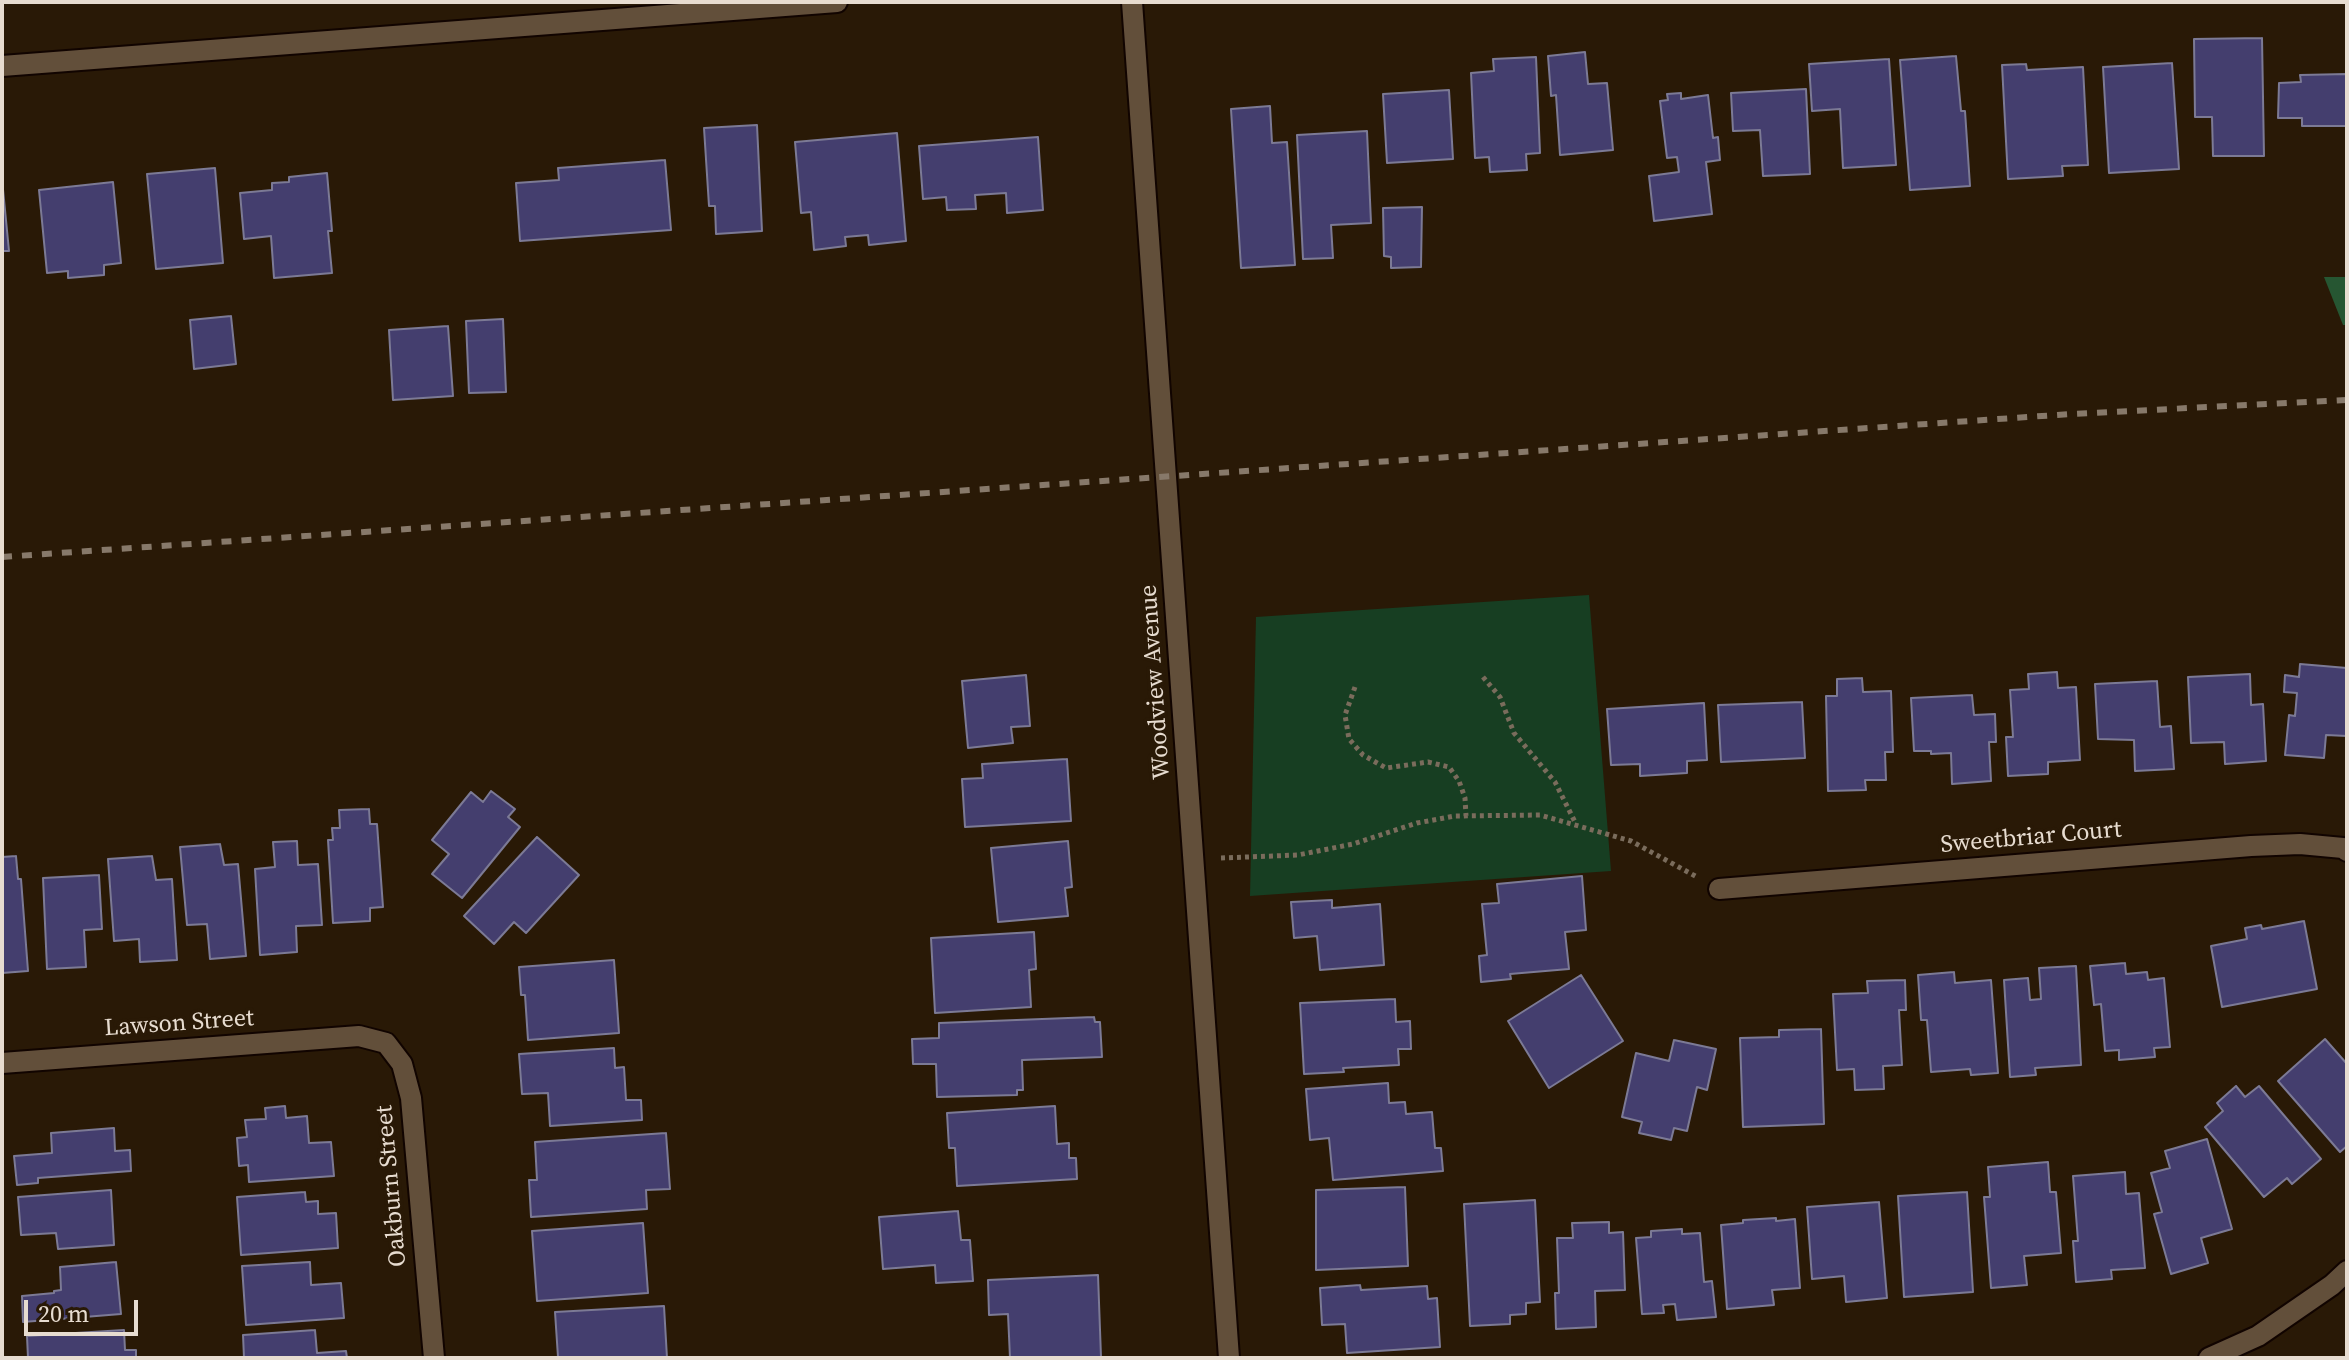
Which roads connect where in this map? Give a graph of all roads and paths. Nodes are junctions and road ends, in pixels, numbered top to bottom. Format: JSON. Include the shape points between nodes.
{"nodes":[{"id":1,"x":837,"y":2,"type":"edge"},
{"id":2,"x":1132,"y":2,"type":"edge"},
{"id":3,"x":2,"y":66,"type":"edge"},
{"id":4,"x":1483,"y":677,"type":"dead end"},
{"id":5,"x":1355,"y":687,"type":"dead end"},
{"id":6,"x":1466,"y":816,"type":"junction"},
{"id":7,"x":1575,"y":823,"type":"junction"},
{"id":8,"x":2347,"y":851,"type":"edge"},
{"id":9,"x":1195,"y":860,"type":"junction"},
{"id":10,"x":1719,"y":889,"type":"joint"},
{"id":11,"x":359,"y":1036,"type":"joint"},
{"id":12,"x":2,"y":1063,"type":"edge"},
{"id":13,"x":2347,"y":1271,"type":"edge"},
{"id":14,"x":434,"y":1358,"type":"edge"},
{"id":15,"x":1229,"y":1358,"type":"edge"},
{"id":16,"x":2209,"y":1358,"type":"edge"}],
"edges":[{"from":1,"to":3,"type":"street"},
{"from":2,"to":9,"type":"street","name":"Woodview Avenue"},
{"from":4,"to":7,"type":"path","via":[[1500,697],[1514,733],[1555,782]]},
{"from":5,"to":6,"type":"path","via":[[1345,715],[1349,739],[1386,768],[1428,762],[1449,767],[1465,798]]},
{"from":6,"to":7,"type":"path","via":[[1540,815]]},
{"from":6,"to":9,"type":"path","via":[[1417,823],[1298,855]]},
{"from":7,"to":10,"type":"path","via":[[1631,841]]},
{"from":8,"to":10,"type":"street","name":"Sweetbriar Court","via":[[2300,844],[2251,846]]},
{"from":9,"to":15,"type":"street","name":"Woodview Avenue"},
{"from":11,"to":12,"type":"street","name":"Lawson Street"},
{"from":11,"to":14,"type":"street","name":"Oakburn Street","via":[[386,1043],[402,1064],[411,1098]]},
{"from":13,"to":16,"type":"street","via":[[2258,1336]]}]}
